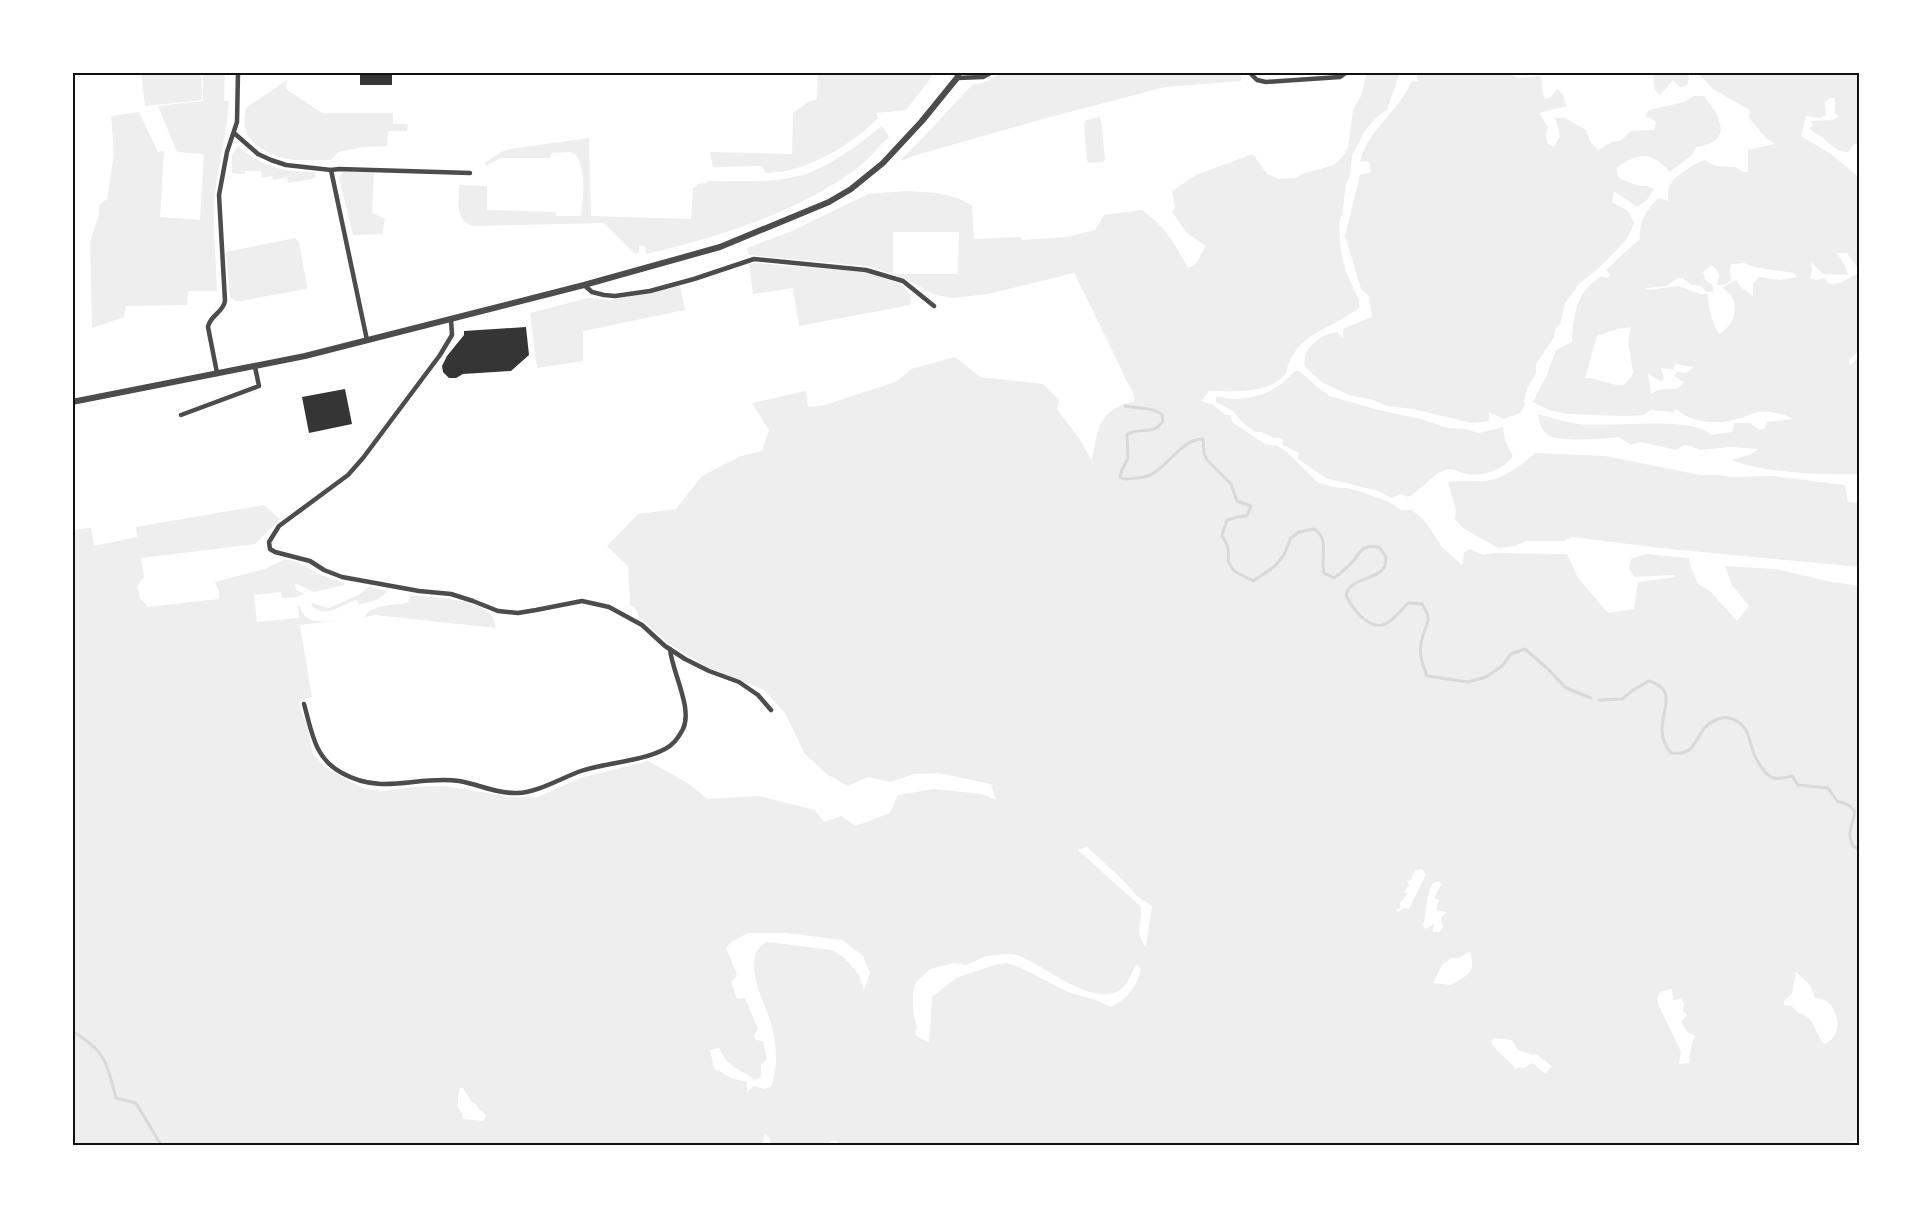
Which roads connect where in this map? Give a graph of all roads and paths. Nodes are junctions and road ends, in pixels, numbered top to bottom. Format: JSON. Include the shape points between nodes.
{"nodes":[{"id":1,"x":238,"y":72,"type":"edge"},
{"id":2,"x":992,"y":72,"type":"edge"},
{"id":3,"x":1249,"y":72,"type":"edge"},
{"id":4,"x":1347,"y":72,"type":"edge"},
{"id":5,"x":958,"y":75,"type":"edge"},
{"id":6,"x":234,"y":133,"type":"junction"},
{"id":7,"x":331,"y":170,"type":"junction"},
{"id":8,"x":470,"y":173,"type":"dead end"},
{"id":9,"x":584,"y":285,"type":"junction"},
{"id":10,"x":934,"y":306,"type":"dead end"},
{"id":11,"x":451,"y":319,"type":"junction"},
{"id":12,"x":367,"y":340,"type":"junction"},
{"id":13,"x":255,"y":367,"type":"junction"},
{"id":14,"x":217,"y":373,"type":"junction"},
{"id":15,"x":72,"y":402,"type":"edge"},
{"id":16,"x":181,"y":415,"type":"dead end"},
{"id":17,"x":670,"y":649,"type":"junction"},
{"id":18,"x":304,"y":704,"type":"dead end"},
{"id":19,"x":771,"y":710,"type":"dead end"}],
"edges":[{"from":1,"to":6,"type":"street"},
{"from":2,"to":5,"type":"street","via":[[983,77]]},
{"from":3,"to":4,"type":"street","via":[[1257,81],[1266,82],[1340,77]]},
{"from":5,"to":9,"type":"street","via":[[883,163],[829,202],[720,247]]},
{"from":6,"to":7,"type":"street","via":[[271,160]]},
{"from":6,"to":14,"type":"street","via":[[219,195],[225,301],[208,327]]},
{"from":7,"to":8,"type":"street"},
{"from":7,"to":12,"type":"street"},
{"from":9,"to":10,"type":"street","via":[[604,295],[650,291],[754,259],[866,270],[903,281]]},
{"from":9,"to":11,"type":"street"},
{"from":11,"to":12,"type":"street"},
{"from":11,"to":17,"type":"street","via":[[453,335],[363,458],[348,475],[279,526],[269,542],[270,549],[310,561],[342,577],[450,594],[498,611],[518,613],[593,602],[642,625]]},
{"from":12,"to":13,"type":"street"},
{"from":13,"to":14,"type":"street"},
{"from":13,"to":16,"type":"street","via":[[259,386]]},
{"from":14,"to":15,"type":"street"},
{"from":17,"to":18,"type":"street","via":[[687,714],[674,743],[649,755],[582,771],[518,794],[459,781],[363,783],[332,767],[316,748]]},
{"from":17,"to":19,"type":"street","via":[[709,671],[739,682]]}]}
